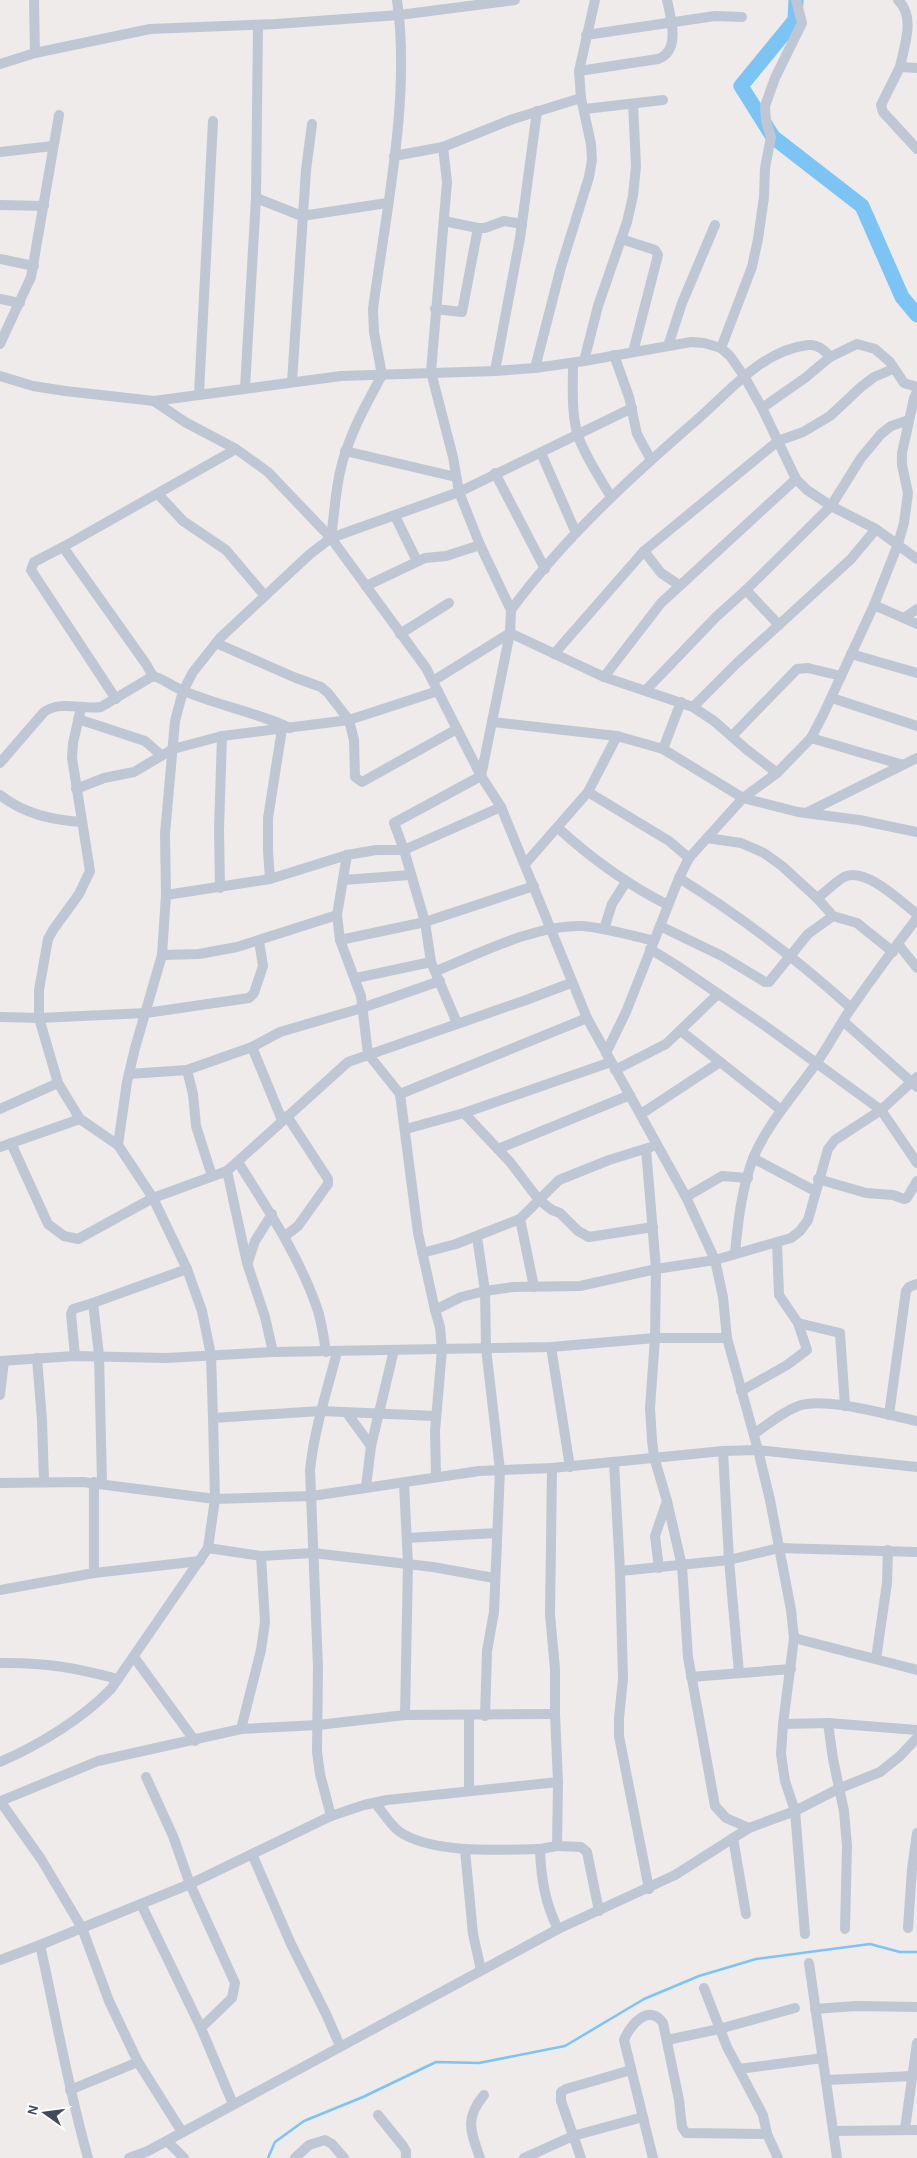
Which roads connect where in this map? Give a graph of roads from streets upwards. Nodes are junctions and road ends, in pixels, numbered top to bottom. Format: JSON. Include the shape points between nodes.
{"nodes":[{"id":1,"x":34,"y":0,"type":"edge"},
{"id":2,"x":397,"y":0,"type":"edge"},
{"id":3,"x":515,"y":0,"type":"edge"},
{"id":4,"x":595,"y":0,"type":"edge"},
{"id":5,"x":667,"y":0,"type":"edge"},
{"id":6,"x":796,"y":0,"type":"edge"},
{"id":7,"x":898,"y":0,"type":"edge"},
{"id":8,"x":399,"y":15,"type":"junction"},
{"id":9,"x":742,"y":16,"type":"dead end"},
{"id":10,"x":672,"y":21,"type":"junction"},
{"id":11,"x":258,"y":25,"type":"junction"},
{"id":12,"x":586,"y":35,"type":"junction"},
{"id":13,"x":34,"y":53,"type":"junction"},
{"id":14,"x":0,"y":64,"type":"edge"},
{"id":15,"x":900,"y":67,"type":"junction"},
{"id":16,"x":917,"y":68,"type":"edge"},
{"id":17,"x":579,"y":71,"type":"junction"},
{"id":18,"x":581,"y":98,"type":"junction"},
{"id":19,"x":663,"y":100,"type":"dead end"},
{"id":20,"x":633,"y":104,"type":"junction"},
{"id":21,"x":584,"y":109,"type":"junction"},
{"id":22,"x":537,"y":111,"type":"junction"},
{"id":23,"x":59,"y":116,"type":"dead end"},
{"id":24,"x":212,"y":121,"type":"dead end"},
{"id":25,"x":312,"y":124,"type":"dead end"},
{"id":26,"x":53,"y":146,"type":"junction"},
{"id":27,"x":443,"y":147,"type":"junction"},
{"id":28,"x":917,"y":149,"type":"edge"},
{"id":29,"x":0,"y":152,"type":"edge"},
{"id":30,"x":394,"y":156,"type":"junction"},
{"id":31,"x":256,"y":198,"type":"junction"},
{"id":32,"x":387,"y":203,"type":"junction"},
{"id":33,"x":0,"y":206,"type":"edge"},
{"id":34,"x":44,"y":206,"type":"junction"},
{"id":35,"x":302,"y":216,"type":"junction"},
{"id":36,"x":444,"y":221,"type":"junction"},
{"id":37,"x":522,"y":224,"type":"junction"},
{"id":38,"x":716,"y":225,"type":"dead end"},
{"id":39,"x":478,"y":228,"type":"junction"},
{"id":40,"x":621,"y":239,"type":"junction"},
{"id":41,"x":0,"y":259,"type":"edge"},
{"id":42,"x":34,"y":266,"type":"junction"},
{"id":43,"x":0,"y":299,"type":"edge"},
{"id":44,"x":20,"y":303,"type":"junction"},
{"id":45,"x":435,"y":309,"type":"junction"},
{"id":46,"x":0,"y":344,"type":"edge"},
{"id":47,"x":668,"y":346,"type":"junction"},
{"id":48,"x":721,"y":348,"type":"junction"},
{"id":49,"x":633,"y":352,"type":"junction"},
{"id":50,"x":614,"y":355,"type":"junction"},
{"id":51,"x":830,"y":357,"type":"junction"},
{"id":52,"x":578,"y":362,"type":"junction"},
{"id":53,"x":535,"y":368,"type":"junction"},
{"id":54,"x":893,"y":369,"type":"junction"},
{"id":55,"x":495,"y":371,"type":"junction"},
{"id":56,"x":431,"y":372,"type":"junction"},
{"id":57,"x":382,"y":374,"type":"junction"},
{"id":58,"x":0,"y":376,"type":"edge"},
{"id":59,"x":744,"y":376,"type":"junction"},
{"id":60,"x":292,"y":382,"type":"junction"},
{"id":61,"x":917,"y":387,"type":"edge"},
{"id":62,"x":245,"y":388,"type":"junction"},
{"id":63,"x":917,"y":392,"type":"edge"},
{"id":64,"x":199,"y":394,"type":"junction"},
{"id":65,"x":154,"y":400,"type":"junction"},
{"id":66,"x":632,"y":408,"type":"junction"},
{"id":67,"x":762,"y":408,"type":"junction"},
{"id":68,"x":909,"y":420,"type":"junction"},
{"id":69,"x":578,"y":435,"type":"junction"},
{"id":70,"x":778,"y":441,"type":"junction"},
{"id":71,"x":236,"y":449,"type":"junction"},
{"id":72,"x":345,"y":452,"type":"junction"},
{"id":73,"x":541,"y":453,"type":"junction"},
{"id":74,"x":651,"y":460,"type":"junction"},
{"id":75,"x":496,"y":473,"type":"junction"},
{"id":76,"x":456,"y":477,"type":"junction"},
{"id":77,"x":796,"y":479,"type":"junction"},
{"id":78,"x":912,"y":491,"type":"edge"},
{"id":79,"x":459,"y":492,"type":"junction"},
{"id":80,"x":158,"y":494,"type":"junction"},
{"id":81,"x":611,"y":497,"type":"junction"},
{"id":82,"x":831,"y":506,"type":"junction"},
{"id":83,"x":395,"y":516,"type":"junction"},
{"id":84,"x":876,"y":529,"type":"junction"},
{"id":85,"x":576,"y":533,"type":"junction"},
{"id":86,"x":331,"y":538,"type":"junction"},
{"id":87,"x":480,"y":544,"type":"junction"},
{"id":88,"x":898,"y":544,"type":"junction"},
{"id":89,"x":63,"y":547,"type":"junction"},
{"id":90,"x":644,"y":552,"type":"junction"},
{"id":91,"x":917,"y":559,"type":"edge"},
{"id":92,"x":417,"y":561,"type":"junction"},
{"id":93,"x":545,"y":569,"type":"junction"},
{"id":94,"x":679,"y":585,"type":"junction"},
{"id":95,"x":366,"y":586,"type":"junction"},
{"id":96,"x":746,"y":590,"type":"junction"},
{"id":97,"x":266,"y":596,"type":"junction"},
{"id":98,"x":449,"y":603,"type":"dead end"},
{"id":99,"x":874,"y":605,"type":"junction"},
{"id":100,"x":917,"y":609,"type":"edge"},
{"id":101,"x":511,"y":610,"type":"junction"},
{"id":102,"x":904,"y":618,"type":"junction"},
{"id":103,"x":917,"y":624,"type":"edge"},
{"id":104,"x":778,"y":625,"type":"junction"},
{"id":105,"x":510,"y":633,"type":"junction"},
{"id":106,"x":400,"y":634,"type":"junction"},
{"id":107,"x":216,"y":642,"type":"junction"},
{"id":108,"x":554,"y":654,"type":"junction"},
{"id":109,"x":851,"y":654,"type":"junction"},
{"id":110,"x":917,"y":673,"type":"edge"},
{"id":111,"x":152,"y":676,"type":"junction"},
{"id":112,"x":841,"y":676,"type":"junction"},
{"id":113,"x":604,"y":677,"type":"junction"},
{"id":114,"x":433,"y":681,"type":"junction"},
{"id":115,"x":646,"y":690,"type":"junction"},
{"id":116,"x":183,"y":691,"type":"junction"},
{"id":117,"x":438,"y":691,"type":"junction"},
{"id":118,"x":832,"y":698,"type":"junction"},
{"id":119,"x":116,"y":699,"type":"junction"},
{"id":120,"x":681,"y":702,"type":"junction"},
{"id":121,"x":693,"y":707,"type":"junction"},
{"id":122,"x":81,"y":708,"type":"junction"},
{"id":123,"x":78,"y":719,"type":"junction"},
{"id":124,"x":349,"y":720,"type":"junction"},
{"id":125,"x":493,"y":722,"type":"junction"},
{"id":126,"x":917,"y":726,"type":"edge"},
{"id":127,"x":286,"y":728,"type":"junction"},
{"id":128,"x":457,"y":730,"type":"junction"},
{"id":129,"x":222,"y":736,"type":"junction"},
{"id":130,"x":617,"y":736,"type":"junction"},
{"id":131,"x":732,"y":736,"type":"junction"},
{"id":132,"x":811,"y":738,"type":"junction"},
{"id":133,"x":173,"y":749,"type":"junction"},
{"id":134,"x":663,"y":750,"type":"junction"},
{"id":135,"x":160,"y":755,"type":"junction"},
{"id":136,"x":917,"y":758,"type":"edge"},
{"id":137,"x":0,"y":763,"type":"edge"},
{"id":138,"x":900,"y":764,"type":"junction"},
{"id":139,"x":778,"y":773,"type":"junction"},
{"id":140,"x":481,"y":776,"type":"junction"},
{"id":141,"x":76,"y":789,"type":"junction"},
{"id":142,"x":588,"y":792,"type":"junction"},
{"id":143,"x":0,"y":796,"type":"edge"},
{"id":144,"x":743,"y":798,"type":"junction"},
{"id":145,"x":501,"y":807,"type":"junction"},
{"id":146,"x":806,"y":813,"type":"junction"},
{"id":147,"x":82,"y":822,"type":"junction"},
{"id":148,"x":558,"y":828,"type":"junction"},
{"id":149,"x":917,"y":832,"type":"edge"},
{"id":150,"x":707,"y":838,"type":"junction"},
{"id":151,"x":404,"y":850,"type":"junction"},
{"id":152,"x":347,"y":855,"type":"junction"},
{"id":153,"x":689,"y":858,"type":"junction"},
{"id":154,"x":525,"y":864,"type":"junction"},
{"id":155,"x":410,"y":875,"type":"junction"},
{"id":156,"x":678,"y":878,"type":"junction"},
{"id":157,"x":270,"y":879,"type":"junction"},
{"id":158,"x":343,"y":880,"type":"junction"},
{"id":159,"x":626,"y":882,"type":"junction"},
{"id":160,"x":534,"y":886,"type":"junction"},
{"id":161,"x":220,"y":888,"type":"junction"},
{"id":162,"x":166,"y":895,"type":"junction"},
{"id":163,"x":817,"y":898,"type":"junction"},
{"id":164,"x":668,"y":905,"type":"junction"},
{"id":165,"x":337,"y":915,"type":"junction"},
{"id":166,"x":833,"y":916,"type":"junction"},
{"id":167,"x":917,"y":917,"type":"edge"},
{"id":168,"x":425,"y":922,"type":"junction"},
{"id":169,"x":660,"y":926,"type":"junction"},
{"id":170,"x":549,"y":928,"type":"junction"},
{"id":171,"x":604,"y":929,"type":"junction"},
{"id":172,"x":340,"y":940,"type":"junction"},
{"id":173,"x":258,"y":941,"type":"junction"},
{"id":174,"x":652,"y":945,"type":"junction"},
{"id":175,"x":896,"y":948,"type":"junction"},
{"id":176,"x":162,"y":955,"type":"junction"},
{"id":177,"x":790,"y":956,"type":"junction"},
{"id":178,"x":917,"y":968,"type":"edge"},
{"id":179,"x":435,"y":972,"type":"junction"},
{"id":180,"x":356,"y":978,"type":"junction"},
{"id":181,"x":571,"y":983,"type":"junction"},
{"id":182,"x":718,"y":994,"type":"junction"},
{"id":183,"x":362,"y":1008,"type":"junction"},
{"id":184,"x":851,"y":1008,"type":"junction"},
{"id":185,"x":146,"y":1012,"type":"junction"},
{"id":186,"x":0,"y":1017,"type":"edge"},
{"id":187,"x":40,"y":1018,"type":"junction"},
{"id":188,"x":587,"y":1018,"type":"junction"},
{"id":189,"x":843,"y":1021,"type":"junction"},
{"id":190,"x":457,"y":1023,"type":"junction"},
{"id":191,"x":681,"y":1031,"type":"junction"},
{"id":192,"x":252,"y":1047,"type":"junction"},
{"id":193,"x":368,"y":1054,"type":"junction"},
{"id":194,"x":611,"y":1062,"type":"junction"},
{"id":195,"x":720,"y":1062,"type":"junction"},
{"id":196,"x":816,"y":1064,"type":"junction"},
{"id":197,"x":187,"y":1070,"type":"junction"},
{"id":198,"x":129,"y":1074,"type":"junction"},
{"id":199,"x":915,"y":1082,"type":"edge"},
{"id":200,"x":58,"y":1083,"type":"junction"},
{"id":201,"x":400,"y":1094,"type":"junction"},
{"id":202,"x":630,"y":1095,"type":"junction"},
{"id":203,"x":0,"y":1109,"type":"edge"},
{"id":204,"x":781,"y":1110,"type":"junction"},
{"id":205,"x":881,"y":1110,"type":"junction"},
{"id":206,"x":464,"y":1113,"type":"junction"},
{"id":207,"x":641,"y":1114,"type":"junction"},
{"id":208,"x":285,"y":1118,"type":"junction"},
{"id":209,"x":80,"y":1119,"type":"junction"},
{"id":210,"x":406,"y":1129,"type":"junction"},
{"id":211,"x":11,"y":1143,"type":"junction"},
{"id":212,"x":658,"y":1145,"type":"junction"},
{"id":213,"x":118,"y":1146,"type":"junction"},
{"id":214,"x":0,"y":1147,"type":"edge"},
{"id":215,"x":498,"y":1149,"type":"junction"},
{"id":216,"x":646,"y":1149,"type":"junction"},
{"id":217,"x":753,"y":1158,"type":"junction"},
{"id":218,"x":238,"y":1162,"type":"junction"},
{"id":219,"x":917,"y":1162,"type":"edge"},
{"id":220,"x":227,"y":1171,"type":"junction"},
{"id":221,"x":212,"y":1176,"type":"junction"},
{"id":222,"x":748,"y":1178,"type":"junction"},
{"id":223,"x":818,"y":1179,"type":"junction"},
{"id":224,"x":917,"y":1181,"type":"edge"},
{"id":225,"x":815,"y":1191,"type":"junction"},
{"id":226,"x":686,"y":1196,"type":"junction"},
{"id":227,"x":153,"y":1198,"type":"junction"},
{"id":228,"x":539,"y":1200,"type":"junction"},
{"id":229,"x":272,"y":1214,"type":"junction"},
{"id":230,"x":520,"y":1219,"type":"junction"},
{"id":231,"x":653,"y":1227,"type":"junction"},
{"id":232,"x":285,"y":1236,"type":"junction"},
{"id":233,"x":478,"y":1237,"type":"junction"},
{"id":234,"x":777,"y":1243,"type":"junction"},
{"id":235,"x":422,"y":1253,"type":"junction"},
{"id":236,"x":735,"y":1253,"type":"junction"},
{"id":237,"x":715,"y":1260,"type":"junction"},
{"id":238,"x":247,"y":1263,"type":"junction"},
{"id":239,"x":187,"y":1268,"type":"junction"},
{"id":240,"x":656,"y":1269,"type":"junction"},
{"id":241,"x":917,"y":1284,"type":"edge"},
{"id":242,"x":534,"y":1287,"type":"junction"},
{"id":243,"x":484,"y":1291,"type":"junction"},
{"id":244,"x":93,"y":1303,"type":"junction"},
{"id":245,"x":435,"y":1310,"type":"junction"},
{"id":246,"x":798,"y":1323,"type":"junction"},
{"id":247,"x":655,"y":1338,"type":"junction"},
{"id":248,"x":727,"y":1338,"type":"junction"},
{"id":249,"x":551,"y":1347,"type":"junction"},
{"id":250,"x":486,"y":1348,"type":"junction"},
{"id":251,"x":394,"y":1350,"type":"junction"},
{"id":252,"x":442,"y":1350,"type":"junction"},
{"id":253,"x":273,"y":1352,"type":"junction"},
{"id":254,"x":332,"y":1352,"type":"junction"},
{"id":255,"x":211,"y":1355,"type":"junction"},
{"id":256,"x":75,"y":1356,"type":"junction"},
{"id":257,"x":99,"y":1356,"type":"junction"},
{"id":258,"x":36,"y":1358,"type":"junction"},
{"id":259,"x":2,"y":1361,"type":"edge"},
{"id":260,"x":741,"y":1391,"type":"junction"},
{"id":261,"x":0,"y":1395,"type":"edge"},
{"id":262,"x":845,"y":1406,"type":"junction"},
{"id":263,"x":321,"y":1411,"type":"junction"},
{"id":264,"x":348,"y":1413,"type":"junction"},
{"id":265,"x":378,"y":1414,"type":"junction"},
{"id":266,"x":889,"y":1415,"type":"junction"},
{"id":267,"x":435,"y":1416,"type":"junction"},
{"id":268,"x":213,"y":1418,"type":"junction"},
{"id":269,"x":917,"y":1421,"type":"edge"},
{"id":270,"x":754,"y":1434,"type":"junction"},
{"id":271,"x":371,"y":1446,"type":"junction"},
{"id":272,"x":758,"y":1450,"type":"junction"},
{"id":273,"x":723,"y":1451,"type":"junction"},
{"id":274,"x":654,"y":1457,"type":"junction"},
{"id":275,"x":614,"y":1462,"type":"junction"},
{"id":276,"x":570,"y":1467,"type":"junction"},
{"id":277,"x":917,"y":1467,"type":"edge"},
{"id":278,"x":552,"y":1468,"type":"junction"},
{"id":279,"x":500,"y":1470,"type":"junction"},
{"id":280,"x":436,"y":1476,"type":"junction"},
{"id":281,"x":44,"y":1481,"type":"junction"},
{"id":282,"x":0,"y":1483,"type":"edge"},
{"id":283,"x":98,"y":1483,"type":"junction"},
{"id":284,"x":404,"y":1483,"type":"junction"},
{"id":285,"x":366,"y":1487,"type":"junction"},
{"id":286,"x":312,"y":1496,"type":"junction"},
{"id":287,"x":215,"y":1499,"type":"junction"},
{"id":288,"x":667,"y":1501,"type":"junction"},
{"id":289,"x":497,"y":1533,"type":"junction"},
{"id":290,"x":407,"y":1538,"type":"junction"},
{"id":291,"x":208,"y":1548,"type":"junction"},
{"id":292,"x":779,"y":1548,"type":"junction"},
{"id":293,"x":888,"y":1550,"type":"junction"},
{"id":294,"x":917,"y":1552,"type":"edge"},
{"id":295,"x":313,"y":1553,"type":"junction"},
{"id":296,"x":262,"y":1556,"type":"junction"},
{"id":297,"x":729,"y":1560,"type":"junction"},
{"id":298,"x":200,"y":1561,"type":"junction"},
{"id":299,"x":408,"y":1564,"type":"junction"},
{"id":300,"x":682,"y":1566,"type":"junction"},
{"id":301,"x":660,"y":1568,"type":"junction"},
{"id":302,"x":620,"y":1571,"type":"junction"},
{"id":303,"x":94,"y":1573,"type":"junction"},
{"id":304,"x":494,"y":1578,"type":"junction"},
{"id":305,"x":0,"y":1590,"type":"edge"},
{"id":306,"x":794,"y":1638,"type":"junction"},
{"id":307,"x":134,"y":1657,"type":"junction"},
{"id":308,"x":876,"y":1659,"type":"junction"},
{"id":309,"x":0,"y":1662,"type":"edge"},
{"id":310,"x":791,"y":1669,"type":"junction"},
{"id":311,"x":917,"y":1670,"type":"edge"},
{"id":312,"x":739,"y":1673,"type":"junction"},
{"id":313,"x":691,"y":1677,"type":"junction"},
{"id":314,"x":118,"y":1679,"type":"junction"},
{"id":315,"x":555,"y":1714,"type":"junction"},
{"id":316,"x":405,"y":1715,"type":"junction"},
{"id":317,"x":469,"y":1716,"type":"junction"},
{"id":318,"x":485,"y":1716,"type":"junction"},
{"id":319,"x":828,"y":1723,"type":"junction"},
{"id":320,"x":318,"y":1724,"type":"junction"},
{"id":321,"x":783,"y":1724,"type":"junction"},
{"id":322,"x":241,"y":1730,"type":"junction"},
{"id":323,"x":917,"y":1730,"type":"edge"},
{"id":324,"x":917,"y":1738,"type":"edge"},
{"id":325,"x":195,"y":1741,"type":"junction"},
{"id":326,"x":0,"y":1762,"type":"edge"},
{"id":327,"x":146,"y":1777,"type":"dead end"},
{"id":328,"x":558,"y":1782,"type":"junction"},
{"id":329,"x":838,"y":1789,"type":"junction"},
{"id":330,"x":469,"y":1791,"type":"junction"},
{"id":331,"x":0,"y":1801,"type":"edge"},
{"id":332,"x":375,"y":1803,"type":"junction"},
{"id":333,"x":795,"y":1811,"type":"junction"},
{"id":334,"x":331,"y":1816,"type":"junction"},
{"id":335,"x":749,"y":1828,"type":"junction"},
{"id":336,"x":917,"y":1833,"type":"edge"},
{"id":337,"x":733,"y":1838,"type":"junction"},
{"id":338,"x":556,"y":1846,"type":"junction"},
{"id":339,"x":540,"y":1849,"type":"junction"},
{"id":340,"x":465,"y":1850,"type":"junction"},
{"id":341,"x":252,"y":1854,"type":"junction"},
{"id":342,"x":190,"y":1884,"type":"junction"},
{"id":343,"x":649,"y":1889,"type":"junction"},
{"id":344,"x":142,"y":1904,"type":"junction"},
{"id":345,"x":599,"y":1911,"type":"junction"},
{"id":346,"x":746,"y":1914,"type":"dead end"},
{"id":347,"x":82,"y":1928,"type":"junction"},
{"id":348,"x":908,"y":1928,"type":"dead end"},
{"id":349,"x":558,"y":1929,"type":"junction"},
{"id":350,"x":845,"y":1929,"type":"dead end"},
{"id":351,"x":804,"y":1934,"type":"dead end"},
{"id":352,"x":40,"y":1945,"type":"junction"},
{"id":353,"x":0,"y":1960,"type":"edge"},
{"id":354,"x":809,"y":1964,"type":"dead end"},
{"id":355,"x":481,"y":1970,"type":"junction"},
{"id":356,"x":704,"y":1988,"type":"dead end"},
{"id":357,"x":917,"y":2007,"type":"edge"},
{"id":358,"x":796,"y":2008,"type":"dead end"},
{"id":359,"x":815,"y":2008,"type":"junction"},
{"id":360,"x":201,"y":2028,"type":"junction"},
{"id":361,"x":719,"y":2029,"type":"junction"},
{"id":362,"x":667,"y":2040,"type":"junction"},
{"id":363,"x":917,"y":2043,"type":"edge"},
{"id":364,"x":340,"y":2046,"type":"junction"},
{"id":365,"x":823,"y":2058,"type":"junction"},
{"id":366,"x":138,"y":2062,"type":"junction"},
{"id":367,"x":739,"y":2069,"type":"junction"},
{"id":368,"x":631,"y":2070,"type":"junction"},
{"id":369,"x":912,"y":2076,"type":"junction"},
{"id":370,"x":826,"y":2080,"type":"junction"},
{"id":371,"x":70,"y":2090,"type":"junction"},
{"id":372,"x":484,"y":2095,"type":"dead end"},
{"id":373,"x":234,"y":2104,"type":"junction"},
{"id":374,"x":378,"y":2115,"type":"dead end"},
{"id":375,"x":643,"y":2117,"type":"junction"},
{"id":376,"x":906,"y":2128,"type":"junction"},
{"id":377,"x":917,"y":2130,"type":"edge"},
{"id":378,"x":834,"y":2131,"type":"junction"},
{"id":379,"x":182,"y":2132,"type":"junction"},
{"id":380,"x":767,"y":2134,"type":"junction"},
{"id":381,"x":574,"y":2136,"type":"junction"},
{"id":382,"x":167,"y":2141,"type":"junction"},
{"id":383,"x":88,"y":2158,"type":"edge"},
{"id":384,"x":129,"y":2158,"type":"edge"},
{"id":385,"x":184,"y":2158,"type":"edge"},
{"id":386,"x":294,"y":2158,"type":"edge"},
{"id":387,"x":344,"y":2158,"type":"edge"},
{"id":388,"x":406,"y":2158,"type":"edge"},
{"id":389,"x":480,"y":2158,"type":"edge"},
{"id":390,"x":524,"y":2158,"type":"edge"},
{"id":391,"x":581,"y":2158,"type":"edge"},
{"id":392,"x":653,"y":2158,"type":"edge"},
{"id":393,"x":778,"y":2158,"type":"edge"},
{"id":394,"x":837,"y":2158,"type":"edge"}],
"edges":[{"from":1,"to":13,"type":"street"},
{"from":2,"to":8,"type":"street"},
{"from":3,"to":8,"type":"street"},
{"from":4,"to":12,"type":"street"},
{"from":5,"to":10,"type":"street"},
{"from":6,"to":48,"type":"street","via":[[802,18],[801,27],[775,78],[765,106],[770,144],[758,239],[752,266]]},
{"from":7,"to":15,"type":"street","via":[[905,6],[908,16]]},
{"from":8,"to":11,"type":"street"},
{"from":8,"to":30,"type":"street","via":[[402,67]]},
{"from":9,"to":10,"type":"street"},
{"from":10,"to":12,"type":"street"},
{"from":10,"to":17,"type":"street","via":[[670,49],[662,58]]},
{"from":11,"to":13,"type":"street","via":[[150,28]]},
{"from":11,"to":31,"type":"street"},
{"from":12,"to":17,"type":"street"},
{"from":13,"to":14,"type":"street"},
{"from":15,"to":16,"type":"street"},
{"from":15,"to":28,"type":"street","via":[[882,109]]},
{"from":17,"to":18,"type":"street"},
{"from":18,"to":21,"type":"street"},
{"from":18,"to":22,"type":"street"},
{"from":19,"to":20,"type":"street"},
{"from":20,"to":21,"type":"street"},
{"from":20,"to":40,"type":"street","via":[[633,196]]},
{"from":21,"to":53,"type":"street","via":[[591,144],[589,177]]},
{"from":22,"to":27,"type":"street"},
{"from":22,"to":37,"type":"street"},
{"from":23,"to":26,"type":"street"},
{"from":24,"to":64,"type":"street"},
{"from":25,"to":35,"type":"street"},
{"from":26,"to":29,"type":"street"},
{"from":26,"to":34,"type":"street"},
{"from":27,"to":30,"type":"street"},
{"from":27,"to":36,"type":"street","via":[[447,182]]},
{"from":30,"to":32,"type":"street"},
{"from":31,"to":35,"type":"street"},
{"from":31,"to":62,"type":"street"},
{"from":32,"to":35,"type":"street"},
{"from":32,"to":57,"type":"street","via":[[373,308]]},
{"from":33,"to":34,"type":"street"},
{"from":34,"to":42,"type":"street"},
{"from":35,"to":60,"type":"street"},
{"from":36,"to":39,"type":"street"},
{"from":36,"to":45,"type":"street"},
{"from":37,"to":39,"type":"street","via":[[504,221]]},
{"from":37,"to":55,"type":"street"},
{"from":38,"to":47,"type":"street"},
{"from":39,"to":45,"type":"street","via":[[462,312]]},
{"from":40,"to":49,"type":"street","via":[[655,250],[658,255]]},
{"from":40,"to":52,"type":"street"},
{"from":41,"to":42,"type":"street"},
{"from":42,"to":44,"type":"street"},
{"from":43,"to":44,"type":"street"},
{"from":44,"to":46,"type":"street"},
{"from":45,"to":56,"type":"street"},
{"from":47,"to":48,"type":"street","via":[[691,342]]},
{"from":47,"to":49,"type":"street"},
{"from":48,"to":59,"type":"street"},
{"from":49,"to":50,"type":"street"},
{"from":50,"to":52,"type":"street"},
{"from":50,"to":66,"type":"street"},
{"from":51,"to":54,"type":"street","via":[[857,344],[875,349]]},
{"from":51,"to":59,"type":"street","via":[[817,346],[795,348],[777,355]]},
{"from":51,"to":67,"type":"street"},
{"from":52,"to":53,"type":"street"},
{"from":52,"to":69,"type":"street","via":[[574,413]]},
{"from":53,"to":55,"type":"street"},
{"from":54,"to":61,"type":"street","via":[[904,383]]},
{"from":54,"to":70,"type":"street","via":[[874,377],[830,416],[803,432]]},
{"from":55,"to":56,"type":"street"},
{"from":56,"to":57,"type":"street"},
{"from":56,"to":76,"type":"street"},
{"from":57,"to":60,"type":"street"},
{"from":57,"to":72,"type":"street"},
{"from":58,"to":65,"type":"street","via":[[65,391]]},
{"from":59,"to":67,"type":"street"},
{"from":59,"to":74,"type":"street"},
{"from":60,"to":62,"type":"street"},
{"from":62,"to":64,"type":"street"},
{"from":63,"to":68,"type":"street"},
{"from":64,"to":65,"type":"street"},
{"from":65,"to":71,"type":"street","via":[[185,422]]},
{"from":66,"to":69,"type":"street"},
{"from":66,"to":74,"type":"street","via":[[637,434]]},
{"from":67,"to":70,"type":"street"},
{"from":68,"to":78,"type":"street","via":[[902,465]]},
{"from":68,"to":82,"type":"street","via":[[891,426],[881,434],[861,458]]},
{"from":69,"to":73,"type":"street"},
{"from":69,"to":81,"type":"street"},
{"from":70,"to":77,"type":"street"},
{"from":70,"to":90,"type":"street"},
{"from":71,"to":80,"type":"street"},
{"from":71,"to":86,"type":"street","via":[[268,472]]},
{"from":72,"to":76,"type":"street"},
{"from":72,"to":86,"type":"street"},
{"from":73,"to":75,"type":"street"},
{"from":73,"to":85,"type":"street"},
{"from":74,"to":81,"type":"street"},
{"from":75,"to":79,"type":"street"},
{"from":75,"to":93,"type":"street"},
{"from":76,"to":79,"type":"street"},
{"from":77,"to":82,"type":"street"},
{"from":77,"to":94,"type":"street"},
{"from":78,"to":88,"type":"street"},
{"from":79,"to":83,"type":"street"},
{"from":79,"to":87,"type":"street"},
{"from":80,"to":89,"type":"street"},
{"from":80,"to":97,"type":"street","via":[[183,521],[226,550]]},
{"from":81,"to":85,"type":"street"},
{"from":82,"to":84,"type":"street"},
{"from":82,"to":96,"type":"street"},
{"from":83,"to":86,"type":"street"},
{"from":83,"to":92,"type":"street"},
{"from":84,"to":88,"type":"street"},
{"from":84,"to":104,"type":"street","via":[[851,559]]},
{"from":85,"to":93,"type":"street"},
{"from":86,"to":95,"type":"street"},
{"from":86,"to":97,"type":"street"},
{"from":87,"to":92,"type":"street","via":[[446,556]]},
{"from":87,"to":101,"type":"street"},
{"from":88,"to":91,"type":"street"},
{"from":88,"to":99,"type":"street"},
{"from":89,"to":111,"type":"street"},
{"from":89,"to":119,"type":"street","via":[[34,562],[31,570]]},
{"from":90,"to":94,"type":"street","via":[[660,573]]},
{"from":90,"to":108,"type":"street"},
{"from":92,"to":95,"type":"street"},
{"from":93,"to":101,"type":"street"},
{"from":94,"to":113,"type":"street","via":[[661,602]]},
{"from":95,"to":106,"type":"street"},
{"from":96,"to":104,"type":"street"},
{"from":96,"to":115,"type":"street"},
{"from":97,"to":107,"type":"street"},
{"from":98,"to":106,"type":"street"},
{"from":99,"to":102,"type":"street"},
{"from":99,"to":109,"type":"street"},
{"from":100,"to":102,"type":"street"},
{"from":101,"to":105,"type":"street"},
{"from":102,"to":103,"type":"street"},
{"from":104,"to":121,"type":"street"},
{"from":105,"to":108,"type":"street"},
{"from":105,"to":114,"type":"street"},
{"from":105,"to":125,"type":"street"},
{"from":106,"to":114,"type":"street"},
{"from":107,"to":116,"type":"street"},
{"from":107,"to":124,"type":"street","via":[[320,687],[336,701]]},
{"from":108,"to":113,"type":"street"},
{"from":109,"to":110,"type":"street"},
{"from":109,"to":112,"type":"street"},
{"from":111,"to":116,"type":"street"},
{"from":111,"to":119,"type":"street"},
{"from":112,"to":118,"type":"street"},
{"from":112,"to":131,"type":"street","via":[[808,668],[797,669]]},
{"from":113,"to":115,"type":"street"},
{"from":114,"to":117,"type":"street"},
{"from":115,"to":120,"type":"street"},
{"from":116,"to":127,"type":"street","via":[[262,716]]},
{"from":116,"to":133,"type":"street","via":[[175,721]]},
{"from":117,"to":124,"type":"street"},
{"from":117,"to":128,"type":"street"},
{"from":118,"to":126,"type":"street"},
{"from":118,"to":132,"type":"street"},
{"from":119,"to":122,"type":"street","via":[[102,707]]},
{"from":120,"to":121,"type":"street"},
{"from":120,"to":134,"type":"street"},
{"from":121,"to":131,"type":"street"},
{"from":122,"to":123,"type":"street"},
{"from":122,"to":137,"type":"street","via":[[51,707]]},
{"from":123,"to":135,"type":"street","via":[[145,741]]},
{"from":123,"to":141,"type":"street","via":[[72,758]]},
{"from":124,"to":127,"type":"street"},
{"from":124,"to":128,"type":"street","via":[[354,740],[355,777],[362,782]]},
{"from":125,"to":130,"type":"street"},
{"from":125,"to":140,"type":"street"},
{"from":127,"to":129,"type":"street"},
{"from":127,"to":157,"type":"street","via":[[268,818]]},
{"from":128,"to":140,"type":"street"},
{"from":129,"to":133,"type":"street"},
{"from":129,"to":161,"type":"street"},
{"from":130,"to":134,"type":"street"},
{"from":130,"to":142,"type":"street"},
{"from":131,"to":139,"type":"street"},
{"from":132,"to":138,"type":"street"},
{"from":132,"to":139,"type":"street"},
{"from":133,"to":135,"type":"street"},
{"from":133,"to":162,"type":"street","via":[[165,834]]},
{"from":134,"to":144,"type":"street"},
{"from":135,"to":141,"type":"street","via":[[134,772],[104,778]]},
{"from":136,"to":138,"type":"street"},
{"from":138,"to":146,"type":"street"},
{"from":139,"to":144,"type":"street"},
{"from":140,"to":145,"type":"street"},
{"from":140,"to":151,"type":"street","via":[[394,823]]},
{"from":141,"to":147,"type":"street"},
{"from":142,"to":148,"type":"street"},
{"from":142,"to":153,"type":"street","via":[[669,841]]},
{"from":143,"to":147,"type":"street","via":[[40,816]]},
{"from":144,"to":146,"type":"street"},
{"from":144,"to":150,"type":"street"},
{"from":145,"to":151,"type":"street"},
{"from":145,"to":154,"type":"street"},
{"from":146,"to":149,"type":"street"},
{"from":147,"to":187,"type":"street","via":[[90,871],[79,894],[48,939],[38,990]]},
{"from":148,"to":154,"type":"street"},
{"from":148,"to":159,"type":"street"},
{"from":150,"to":153,"type":"street"},
{"from":150,"to":163,"type":"street","via":[[741,843],[764,853]]},
{"from":151,"to":152,"type":"street"},
{"from":151,"to":155,"type":"street"},
{"from":152,"to":157,"type":"street"},
{"from":152,"to":158,"type":"street"},
{"from":153,"to":156,"type":"street"},
{"from":154,"to":160,"type":"street"},
{"from":155,"to":158,"type":"street"},
{"from":155,"to":168,"type":"street"},
{"from":156,"to":164,"type":"street"},
{"from":156,"to":177,"type":"street","via":[[744,920]]},
{"from":157,"to":161,"type":"street"},
{"from":158,"to":165,"type":"street"},
{"from":159,"to":164,"type":"street"},
{"from":159,"to":171,"type":"street","via":[[612,904]]},
{"from":160,"to":168,"type":"street"},
{"from":160,"to":170,"type":"street"},
{"from":161,"to":162,"type":"street"},
{"from":162,"to":176,"type":"street"},
{"from":163,"to":166,"type":"street"},
{"from":163,"to":167,"type":"street","via":[[843,877],[862,875]]},
{"from":164,"to":169,"type":"street"},
{"from":165,"to":172,"type":"street"},
{"from":165,"to":173,"type":"street"},
{"from":166,"to":175,"type":"street","via":[[857,923]]},
{"from":166,"to":177,"type":"street","via":[[808,934]]},
{"from":167,"to":175,"type":"street"},
{"from":168,"to":172,"type":"street"},
{"from":168,"to":179,"type":"street"},
{"from":169,"to":174,"type":"street"},
{"from":169,"to":177,"type":"street","via":[[766,982]]},
{"from":170,"to":171,"type":"street","via":[[582,926]]},
{"from":170,"to":179,"type":"street"},
{"from":170,"to":181,"type":"street"},
{"from":171,"to":174,"type":"street"},
{"from":172,"to":180,"type":"street"},
{"from":173,"to":176,"type":"street","via":[[199,954]]},
{"from":173,"to":185,"type":"street","via":[[263,966],[252,996]]},
{"from":174,"to":182,"type":"street"},
{"from":174,"to":194,"type":"street"},
{"from":175,"to":178,"type":"street"},
{"from":175,"to":184,"type":"street"},
{"from":176,"to":185,"type":"street"},
{"from":177,"to":184,"type":"street"},
{"from":179,"to":180,"type":"street"},
{"from":179,"to":183,"type":"street"},
{"from":179,"to":190,"type":"street"},
{"from":180,"to":183,"type":"street"},
{"from":181,"to":188,"type":"street"},
{"from":181,"to":190,"type":"street"},
{"from":182,"to":191,"type":"street"},
{"from":182,"to":196,"type":"street"},
{"from":183,"to":192,"type":"street","via":[[280,1032]]},
{"from":183,"to":193,"type":"street"},
{"from":184,"to":189,"type":"street"},
{"from":185,"to":187,"type":"street"},
{"from":185,"to":198,"type":"street"},
{"from":186,"to":187,"type":"street"},
{"from":187,"to":200,"type":"street"},
{"from":188,"to":194,"type":"street"},
{"from":188,"to":201,"type":"street"},
{"from":189,"to":196,"type":"street"},
{"from":189,"to":199,"type":"street"},
{"from":190,"to":193,"type":"street"},
{"from":191,"to":194,"type":"street","via":[[666,1044]]},
{"from":191,"to":195,"type":"street"},
{"from":192,"to":197,"type":"street"},
{"from":192,"to":208,"type":"street"},
{"from":193,"to":201,"type":"street"},
{"from":193,"to":208,"type":"street","via":[[348,1062]]},
{"from":194,"to":202,"type":"street"},
{"from":194,"to":206,"type":"street"},
{"from":195,"to":204,"type":"street"},
{"from":195,"to":207,"type":"street"},
{"from":196,"to":204,"type":"street"},
{"from":196,"to":205,"type":"street"},
{"from":197,"to":198,"type":"street"},
{"from":197,"to":221,"type":"street","via":[[196,1126]]},
{"from":198,"to":213,"type":"street"},
{"from":199,"to":205,"type":"street"},
{"from":200,"to":203,"type":"street"},
{"from":200,"to":209,"type":"street"},
{"from":201,"to":210,"type":"street"},
{"from":202,"to":207,"type":"street"},
{"from":202,"to":215,"type":"street"},
{"from":204,"to":217,"type":"street"},
{"from":205,"to":219,"type":"street"},
{"from":205,"to":223,"type":"street","via":[[835,1140],[828,1148]]},
{"from":206,"to":210,"type":"street"},
{"from":206,"to":215,"type":"street"},
{"from":207,"to":212,"type":"street"},
{"from":208,"to":218,"type":"street"},
{"from":208,"to":232,"type":"street","via":[[328,1179],[328,1184],[298,1226]]},
{"from":209,"to":211,"type":"street"},
{"from":209,"to":213,"type":"street"},
{"from":210,"to":235,"type":"street"},
{"from":211,"to":214,"type":"street"},
{"from":211,"to":227,"type":"street","via":[[43,1216],[53,1229],[64,1236],[78,1239]]},
{"from":212,"to":216,"type":"street"},
{"from":212,"to":226,"type":"street"},
{"from":213,"to":227,"type":"street"},
{"from":215,"to":228,"type":"street"},
{"from":216,"to":228,"type":"street","via":[[565,1177]]},
{"from":216,"to":231,"type":"street"},
{"from":217,"to":222,"type":"street"},
{"from":217,"to":225,"type":"street"},
{"from":218,"to":220,"type":"street"},
{"from":218,"to":229,"type":"street"},
{"from":220,"to":221,"type":"street"},
{"from":220,"to":238,"type":"street"},
{"from":221,"to":227,"type":"street"},
{"from":222,"to":226,"type":"street","via":[[722,1176]]},
{"from":222,"to":236,"type":"street"},
{"from":223,"to":224,"type":"street","via":[[866,1193],[904,1199]]},
{"from":223,"to":225,"type":"street"},
{"from":225,"to":234,"type":"street","via":[[808,1220],[800,1231]]},
{"from":226,"to":237,"type":"street"},
{"from":227,"to":239,"type":"street"},
{"from":228,"to":230,"type":"street"},
{"from":228,"to":231,"type":"street","via":[[589,1236]]},
{"from":229,"to":232,"type":"street"},
{"from":229,"to":238,"type":"street","via":[[255,1241]]},
{"from":230,"to":233,"type":"street"},
{"from":230,"to":242,"type":"street"},
{"from":231,"to":240,"type":"street"},
{"from":232,"to":254,"type":"street"},
{"from":233,"to":235,"type":"street"},
{"from":233,"to":243,"type":"street"},
{"from":234,"to":236,"type":"street"},
{"from":234,"to":246,"type":"street","via":[[779,1295]]},
{"from":235,"to":245,"type":"street"},
{"from":236,"to":237,"type":"street"},
{"from":237,"to":240,"type":"street"},
{"from":237,"to":248,"type":"street"},
{"from":238,"to":253,"type":"street"},
{"from":239,"to":244,"type":"street"},
{"from":239,"to":255,"type":"street","via":[[202,1311]]},
{"from":240,"to":242,"type":"street","via":[[580,1286]]},
{"from":240,"to":247,"type":"street"},
{"from":241,"to":266,"type":"street","via":[[906,1291]]},
{"from":242,"to":243,"type":"street"},
{"from":243,"to":245,"type":"street","via":[[461,1297]]},
{"from":243,"to":250,"type":"street"},
{"from":244,"to":256,"type":"street","via":[[71,1311]]},
{"from":244,"to":257,"type":"street"},
{"from":245,"to":252,"type":"street"},
{"from":246,"to":260,"type":"street","via":[[808,1346],[806,1352]]},
{"from":246,"to":262,"type":"street","via":[[840,1333]]},
{"from":247,"to":248,"type":"street"},
{"from":247,"to":249,"type":"street"},
{"from":247,"to":274,"type":"street","via":[[650,1408]]},
{"from":248,"to":260,"type":"street"},
{"from":249,"to":250,"type":"street"},
{"from":249,"to":276,"type":"street"},
{"from":250,"to":252,"type":"street"},
{"from":250,"to":279,"type":"street"},
{"from":251,"to":252,"type":"street"},
{"from":251,"to":254,"type":"street"},
{"from":251,"to":265,"type":"street"},
{"from":252,"to":267,"type":"street"},
{"from":253,"to":254,"type":"street"},
{"from":253,"to":255,"type":"street"},
{"from":254,"to":263,"type":"street"},
{"from":255,"to":257,"type":"street","via":[[166,1358]]},
{"from":255,"to":268,"type":"street"},
{"from":256,"to":257,"type":"street"},
{"from":256,"to":258,"type":"street"},
{"from":257,"to":283,"type":"street"},
{"from":258,"to":259,"type":"street"},
{"from":258,"to":281,"type":"street"},
{"from":259,"to":261,"type":"street"},
{"from":260,"to":270,"type":"street"},
{"from":262,"to":266,"type":"street"},
{"from":262,"to":270,"type":"street","via":[[798,1406]]},
{"from":263,"to":264,"type":"street"},
{"from":263,"to":268,"type":"street"},
{"from":263,"to":286,"type":"street","via":[[310,1470]]},
{"from":264,"to":265,"type":"street"},
{"from":264,"to":271,"type":"street"},
{"from":265,"to":267,"type":"street"},
{"from":265,"to":271,"type":"street"},
{"from":266,"to":269,"type":"street"},
{"from":267,"to":280,"type":"street"},
{"from":268,"to":287,"type":"street"},
{"from":270,"to":272,"type":"street"},
{"from":271,"to":285,"type":"street"},
{"from":272,"to":273,"type":"street"},
{"from":272,"to":277,"type":"street"},
{"from":272,"to":292,"type":"street"},
{"from":273,"to":274,"type":"street"},
{"from":273,"to":297,"type":"street"},
{"from":274,"to":275,"type":"street"},
{"from":274,"to":288,"type":"street"},
{"from":275,"to":276,"type":"street"},
{"from":275,"to":302,"type":"street"},
{"from":276,"to":278,"type":"street"},
{"from":278,"to":279,"type":"street"},
{"from":278,"to":315,"type":"street","via":[[550,1615]]},
{"from":279,"to":280,"type":"street"},
{"from":279,"to":289,"type":"street"},
{"from":280,"to":284,"type":"street"},
{"from":281,"to":282,"type":"street"},
{"from":281,"to":283,"type":"street"},
{"from":283,"to":287,"type":"street"},
{"from":283,"to":303,"type":"street"},
{"from":284,"to":285,"type":"street"},
{"from":284,"to":290,"type":"street"},
{"from":285,"to":286,"type":"street"},
{"from":286,"to":287,"type":"street"},
{"from":286,"to":295,"type":"street"},
{"from":287,"to":291,"type":"street"},
{"from":288,"to":300,"type":"street"},
{"from":288,"to":301,"type":"street","via":[[655,1536]]},
{"from":289,"to":290,"type":"street"},
{"from":289,"to":304,"type":"street"},
{"from":290,"to":299,"type":"street"},
{"from":291,"to":296,"type":"street"},
{"from":291,"to":298,"type":"street"},
{"from":292,"to":293,"type":"street"},
{"from":292,"to":297,"type":"street"},
{"from":292,"to":306,"type":"street"},
{"from":293,"to":294,"type":"street"},
{"from":293,"to":308,"type":"street","via":[[887,1583]]},
{"from":295,"to":296,"type":"street"},
{"from":295,"to":299,"type":"street"},
{"from":295,"to":320,"type":"street"},
{"from":296,"to":322,"type":"street","via":[[265,1622]]},
{"from":297,"to":300,"type":"street"},
{"from":297,"to":312,"type":"street"},
{"from":298,"to":303,"type":"street"},
{"from":298,"to":307,"type":"street"},
{"from":299,"to":304,"type":"street"},
{"from":299,"to":316,"type":"street"},
{"from":300,"to":301,"type":"street"},
{"from":300,"to":313,"type":"street"},
{"from":301,"to":302,"type":"street"},
{"from":302,"to":343,"type":"street","via":[[623,1678],[619,1736]]},
{"from":303,"to":305,"type":"street"},
{"from":304,"to":318,"type":"street"},
{"from":306,"to":308,"type":"street"},
{"from":306,"to":310,"type":"street"},
{"from":307,"to":314,"type":"street"},
{"from":307,"to":325,"type":"street"},
{"from":308,"to":311,"type":"street"},
{"from":309,"to":314,"type":"street","via":[[36,1662]]},
{"from":310,"to":312,"type":"street"},
{"from":310,"to":321,"type":"street"},
{"from":312,"to":313,"type":"street"},
{"from":313,"to":335,"type":"street","via":[[715,1806],[726,1818]]},
{"from":314,"to":326,"type":"street","via":[[77,1720]]},
{"from":315,"to":318,"type":"street"},
{"from":315,"to":328,"type":"street"},
{"from":316,"to":317,"type":"street"},
{"from":316,"to":320,"type":"street"},
{"from":317,"to":318,"type":"street"},
{"from":317,"to":330,"type":"street"},
{"from":319,"to":321,"type":"street"},
{"from":319,"to":323,"type":"street"},
{"from":319,"to":329,"type":"street"},
{"from":320,"to":322,"type":"street"},
{"from":320,"to":334,"type":"street","via":[[320,1774]]},
{"from":321,"to":333,"type":"street","via":[[783,1768]]},
{"from":322,"to":325,"type":"street"},
{"from":324,"to":329,"type":"street","via":[[880,1772]]},
{"from":325,"to":331,"type":"street","via":[[98,1760]]},
{"from":327,"to":342,"type":"street","via":[[173,1836]]},
{"from":328,"to":330,"type":"street"},
{"from":328,"to":338,"type":"street"},
{"from":329,"to":333,"type":"street"},
{"from":329,"to":350,"type":"street","via":[[847,1846]]},
{"from":330,"to":332,"type":"street"},
{"from":331,"to":347,"type":"street","via":[[42,1859]]},
{"from":332,"to":334,"type":"street"},
{"from":332,"to":340,"type":"street","via":[[402,1833],[433,1844]]},
{"from":333,"to":335,"type":"street"},
{"from":333,"to":351,"type":"street"},
{"from":334,"to":341,"type":"street"},
{"from":335,"to":337,"type":"street"},
{"from":336,"to":348,"type":"street"},
{"from":337,"to":343,"type":"street"},
{"from":337,"to":346,"type":"street"},
{"from":338,"to":339,"type":"street"},
{"from":338,"to":345,"type":"street","via":[[581,1847],[587,1852]]},
{"from":339,"to":340,"type":"street"},
{"from":339,"to":349,"type":"street","via":[[544,1894]]},
{"from":340,"to":355,"type":"street","via":[[473,1934]]},
{"from":341,"to":342,"type":"street"},
{"from":341,"to":364,"type":"street"},
{"from":342,"to":344,"type":"street"},
{"from":342,"to":360,"type":"street","via":[[235,1983],[232,1998]]},
{"from":343,"to":345,"type":"street"},
{"from":344,"to":347,"type":"street"},
{"from":344,"to":360,"type":"street"},
{"from":345,"to":349,"type":"street"},
{"from":347,"to":352,"type":"street"},
{"from":347,"to":366,"type":"street","via":[[109,2001]]},
{"from":349,"to":355,"type":"street"},
{"from":352,"to":353,"type":"street"},
{"from":352,"to":371,"type":"street"},
{"from":354,"to":359,"type":"street"},
{"from":355,"to":364,"type":"street"},
{"from":356,"to":361,"type":"street"},
{"from":357,"to":359,"type":"street"},
{"from":358,"to":361,"type":"street"},
{"from":359,"to":365,"type":"street"},
{"from":360,"to":373,"type":"street"},
{"from":361,"to":362,"type":"street"},
{"from":361,"to":367,"type":"street"},
{"from":362,"to":368,"type":"street","via":[[659,2017],[647,2015],[635,2024],[624,2040]]},
{"from":362,"to":380,"type":"street","via":[[682,2127],[686,2133]]},
{"from":363,"to":369,"type":"street"},
{"from":364,"to":373,"type":"street"},
{"from":365,"to":367,"type":"street"},
{"from":365,"to":370,"type":"street"},
{"from":366,"to":371,"type":"street"},
{"from":366,"to":379,"type":"street"},
{"from":367,"to":380,"type":"street","via":[[763,2115]]},
{"from":368,"to":375,"type":"street"},
{"from":368,"to":381,"type":"street","via":[[561,2092],[561,2101]]},
{"from":369,"to":370,"type":"street"},
{"from":369,"to":376,"type":"street"},
{"from":370,"to":378,"type":"street"},
{"from":371,"to":383,"type":"street"},
{"from":372,"to":389,"type":"street","via":[[476,2104],[470,2123]]},
{"from":373,"to":379,"type":"street"},
{"from":374,"to":388,"type":"street","via":[[406,2150]]},
{"from":375,"to":381,"type":"street"},
{"from":375,"to":392,"type":"street"},
{"from":376,"to":377,"type":"street"},
{"from":376,"to":378,"type":"street"},
{"from":378,"to":394,"type":"street"},
{"from":379,"to":382,"type":"street"},
{"from":380,"to":393,"type":"street"},
{"from":381,"to":390,"type":"street"},
{"from":381,"to":391,"type":"street"},
{"from":382,"to":384,"type":"street"},
{"from":382,"to":385,"type":"street"},
{"from":386,"to":387,"type":"street","via":[[320,2140],[332,2144]]}]}
